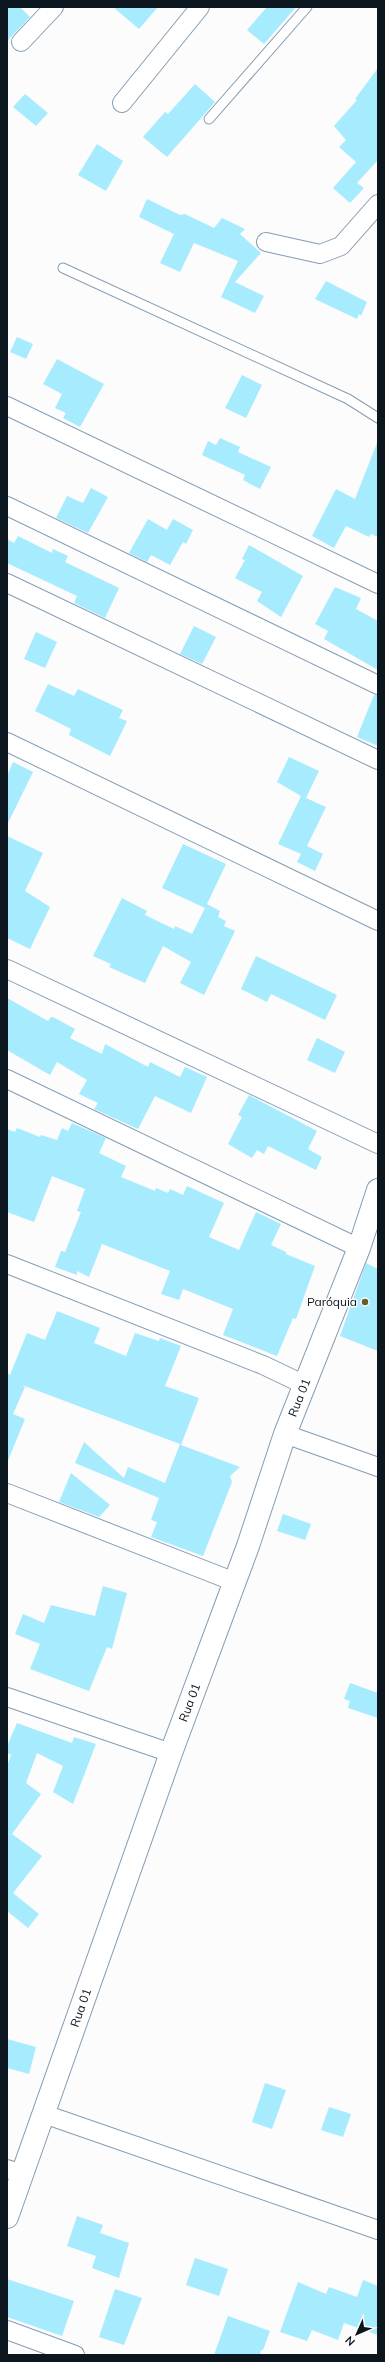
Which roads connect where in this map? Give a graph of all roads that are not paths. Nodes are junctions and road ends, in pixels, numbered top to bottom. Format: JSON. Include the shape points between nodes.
{"nodes":[{"id":1,"x":54,"y":7,"type":"edge"},
{"id":2,"x":200,"y":7,"type":"edge"},
{"id":3,"x":307,"y":7,"type":"edge"},
{"id":4,"x":21,"y":42,"type":"dead end"},
{"id":5,"x":122,"y":103,"type":"dead end"},
{"id":6,"x":209,"y":120,"type":"dead end"},
{"id":7,"x":378,"y":204,"type":"edge"},
{"id":8,"x":266,"y":242,"type":"dead end"},
{"id":9,"x":63,"y":268,"type":"dead end"},
{"id":10,"x":7,"y":406,"type":"edge"},
{"id":11,"x":378,"y":418,"type":"edge"},
{"id":12,"x":7,"y":506,"type":"edge"},
{"id":13,"x":7,"y":583,"type":"edge"},
{"id":14,"x":378,"y":584,"type":"edge"},
{"id":15,"x":378,"y":685,"type":"edge"},
{"id":16,"x":7,"y":742,"type":"edge"},
{"id":17,"x":378,"y":760,"type":"edge"},
{"id":18,"x":378,"y":921,"type":"edge"},
{"id":19,"x":7,"y":969,"type":"edge"},
{"id":20,"x":7,"y":1079,"type":"edge"},
{"id":21,"x":378,"y":1144,"type":"edge"},
{"id":22,"x":378,"y":1190,"type":"edge"},
{"id":23,"x":367,"y":1240,"type":"edge"},
{"id":24,"x":7,"y":1264,"type":"edge"},
{"id":25,"x":305,"y":1385,"type":"junction"},
{"id":26,"x":285,"y":1434,"type":"junction"},
{"id":27,"x":378,"y":1467,"type":"edge"},
{"id":28,"x":7,"y":1493,"type":"edge"},
{"id":29,"x":235,"y":1582,"type":"junction"},
{"id":30,"x":7,"y":1697,"type":"edge"},
{"id":31,"x":171,"y":1753,"type":"junction"},
{"id":32,"x":44,"y":2114,"type":"junction"},
{"id":33,"x":15,"y":2172,"type":"edge"},
{"id":34,"x":7,"y":2218,"type":"edge"},
{"id":35,"x":378,"y":2230,"type":"edge"},
{"id":36,"x":7,"y":2330,"type":"edge"},
{"id":37,"x":75,"y":2355,"type":"edge"}],
"edges":[{"from":1,"to":4,"type":"street"},
{"from":2,"to":5,"type":"street"},
{"from":3,"to":6,"type":"lane"},
{"from":7,"to":8,"type":"street","via":[[341,246],[320,254]]},
{"from":9,"to":11,"type":"lane","via":[[348,399]]},
{"from":10,"to":14,"type":"street"},
{"from":12,"to":15,"type":"street"},
{"from":13,"to":17,"type":"street"},
{"from":16,"to":18,"type":"street"},
{"from":19,"to":21,"type":"street"},
{"from":20,"to":23,"type":"street"},
{"from":22,"to":23,"type":"street","name":"Rua 01"},
{"from":23,"to":25,"type":"street","name":"Rua 01"},
{"from":24,"to":25,"type":"street","via":[[263,1365]]},
{"from":25,"to":26,"type":"street","name":"Rua 01"},
{"from":26,"to":27,"type":"street"},
{"from":26,"to":29,"type":"street","name":"Rua 01"},
{"from":28,"to":29,"type":"street"},
{"from":29,"to":31,"type":"street","name":"Rua 01"},
{"from":30,"to":31,"type":"street"},
{"from":31,"to":32,"type":"street","name":"Rua 01"},
{"from":32,"to":33,"type":"street","name":"Rua 01"},
{"from":32,"to":35,"type":"street"},
{"from":33,"to":34,"type":"street","name":"Rua 01"},
{"from":36,"to":37,"type":"street"}]}
